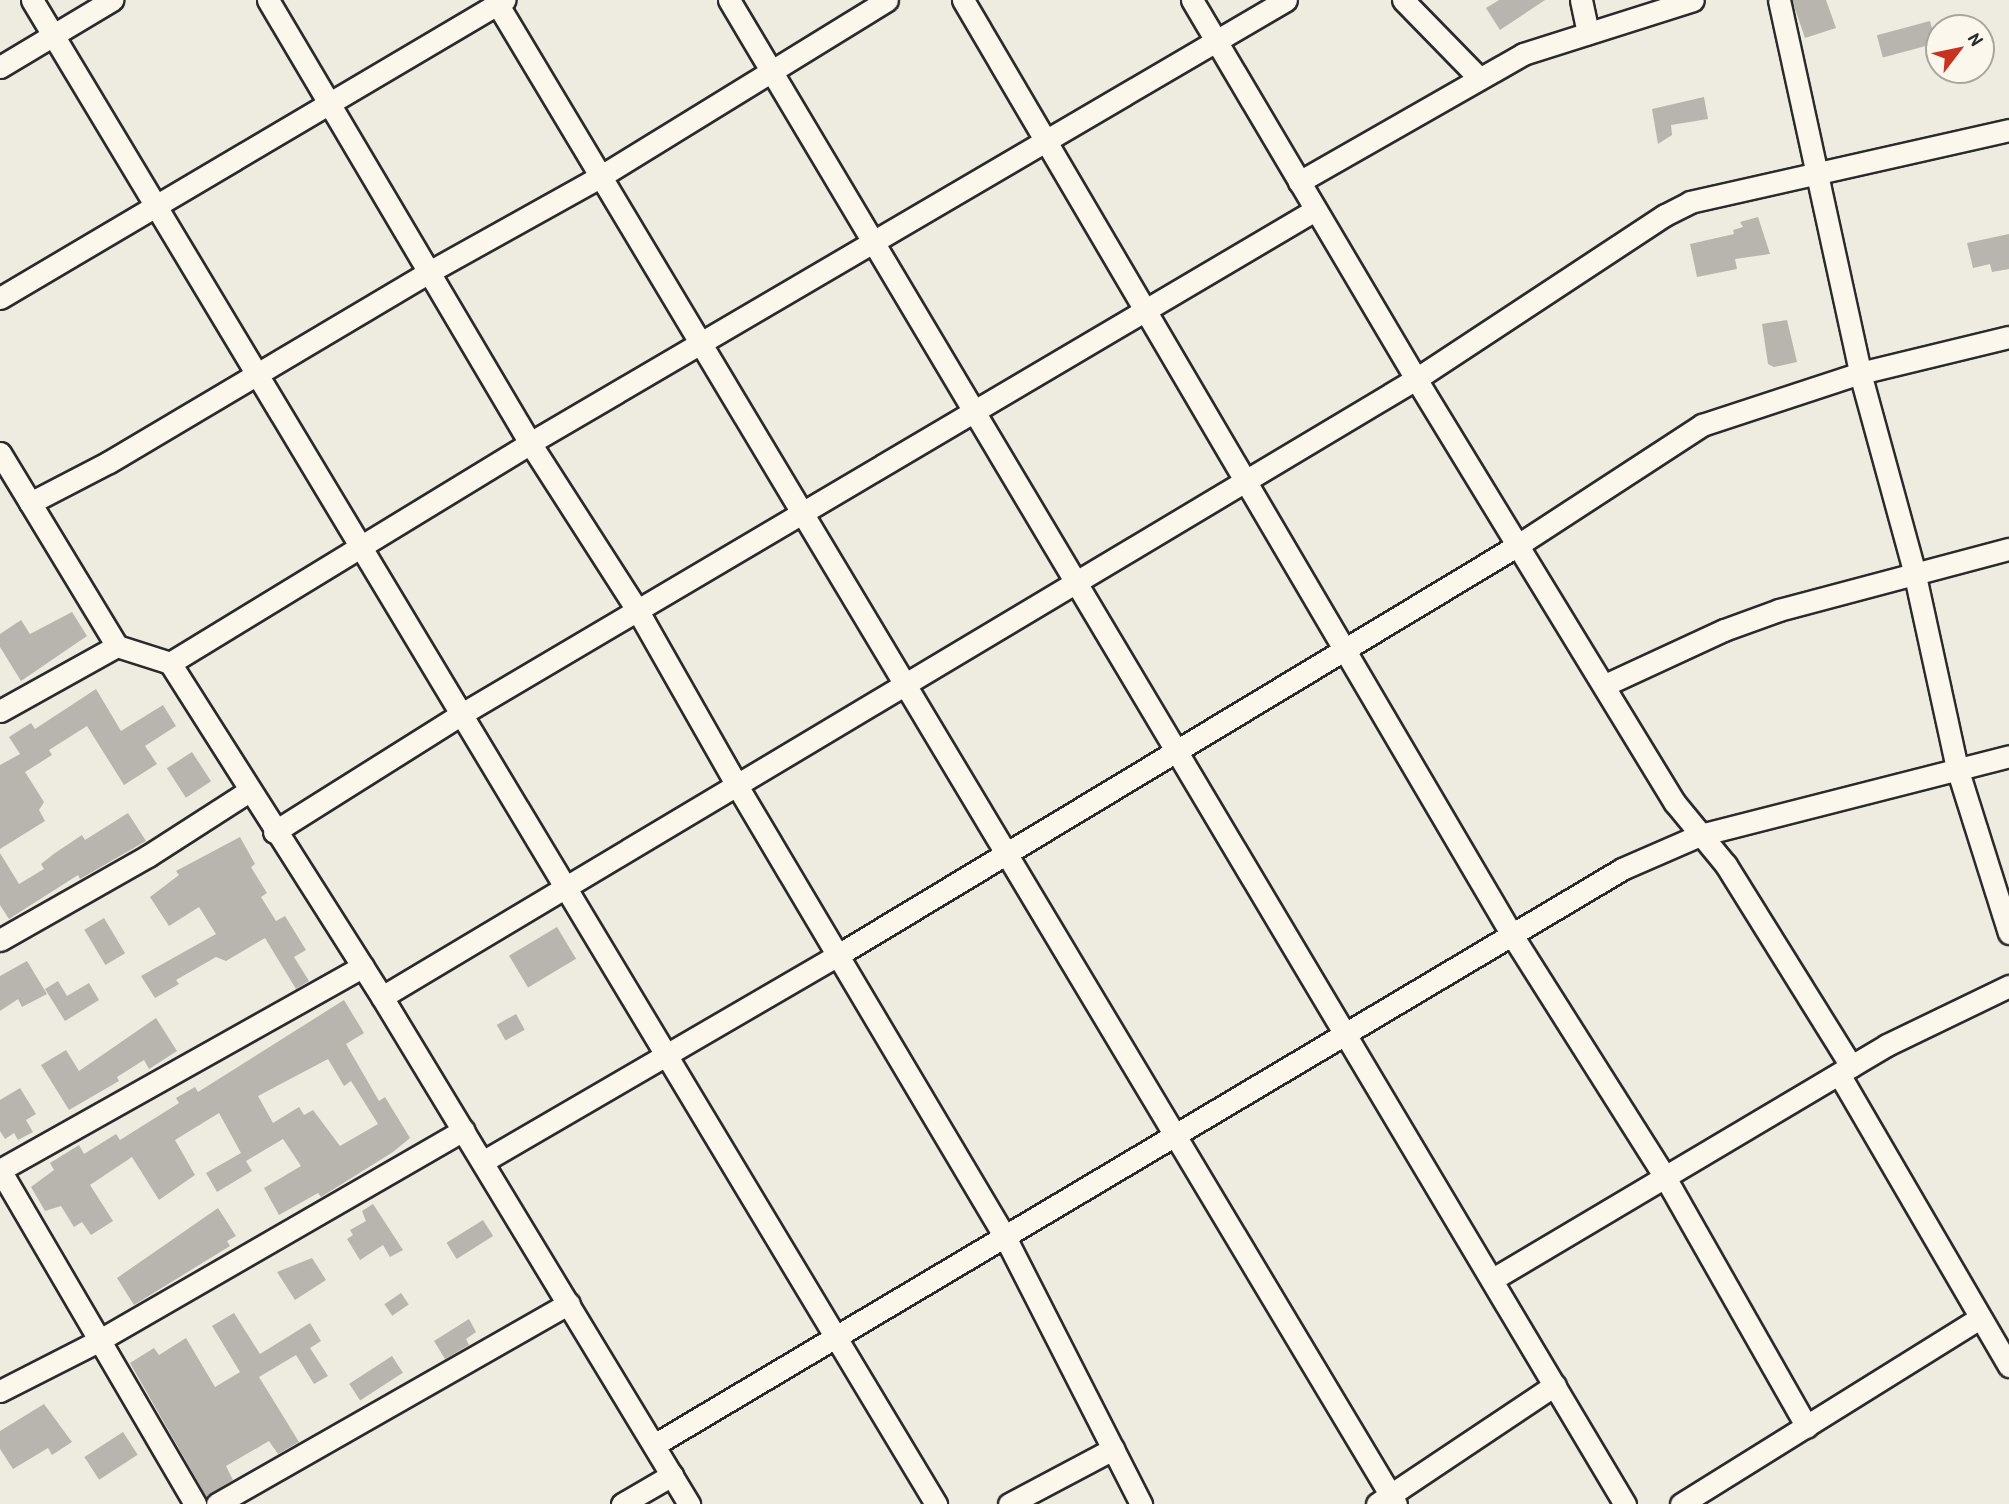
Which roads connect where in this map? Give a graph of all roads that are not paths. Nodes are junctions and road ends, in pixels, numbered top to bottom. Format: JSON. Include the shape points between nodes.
{"nodes":[{"id":1,"x":32,"y":0,"type":"edge"},
{"id":2,"x":112,"y":0,"type":"edge"},
{"id":3,"x":268,"y":0,"type":"edge"},
{"id":4,"x":729,"y":0,"type":"edge"},
{"id":5,"x":887,"y":0,"type":"edge"},
{"id":6,"x":963,"y":0,"type":"edge"},
{"id":7,"x":1192,"y":0,"type":"edge"},
{"id":8,"x":1286,"y":0,"type":"edge"},
{"id":9,"x":1403,"y":0,"type":"edge"},
{"id":10,"x":1581,"y":0,"type":"edge"},
{"id":11,"x":1693,"y":0,"type":"edge"},
{"id":12,"x":1779,"y":0,"type":"edge"},
{"id":13,"x":499,"y":1,"type":"edge"},
{"id":14,"x":1588,"y":33,"type":"junction"},
{"id":15,"x":52,"y":35,"type":"junction"},
{"id":16,"x":1216,"y":42,"type":"junction"},
{"id":17,"x":0,"y":67,"type":"edge"},
{"id":18,"x":772,"y":71,"type":"junction"},
{"id":19,"x":1479,"y":78,"type":"junction"},
{"id":20,"x":330,"y":104,"type":"junction"},
{"id":21,"x":2009,"y":130,"type":"edge"},
{"id":22,"x":1047,"y":138,"type":"junction"},
{"id":23,"x":1814,"y":173,"type":"junction"},
{"id":24,"x":598,"y":178,"type":"junction"},
{"id":25,"x":1298,"y":182,"type":"junction"},
{"id":26,"x":155,"y":206,"type":"junction"},
{"id":27,"x":1315,"y":210,"type":"junction"},
{"id":28,"x":873,"y":240,"type":"junction"},
{"id":29,"x":429,"y":272,"type":"junction"},
{"id":30,"x":0,"y":298,"type":"edge"},
{"id":31,"x":1145,"y":311,"type":"junction"},
{"id":32,"x":2009,"y":337,"type":"edge"},
{"id":33,"x":699,"y":343,"type":"junction"},
{"id":34,"x":1860,"y":373,"type":"junction"},
{"id":35,"x":258,"y":376,"type":"junction"},
{"id":36,"x":1416,"y":379,"type":"junction"},
{"id":37,"x":974,"y":411,"type":"junction"},
{"id":38,"x":530,"y":443,"type":"junction"},
{"id":39,"x":3,"y":466,"type":"edge"},
{"id":40,"x":1246,"y":479,"type":"junction"},
{"id":41,"x":30,"y":503,"type":"junction"},
{"id":42,"x":802,"y":512,"type":"junction"},
{"id":43,"x":1518,"y":545,"type":"junction"},
{"id":44,"x":360,"y":547,"type":"junction"},
{"id":45,"x":2009,"y":549,"type":"edge"},
{"id":46,"x":1914,"y":571,"type":"junction"},
{"id":47,"x":1077,"y":578,"type":"junction"},
{"id":48,"x":639,"y":613,"type":"junction"},
{"id":49,"x":117,"y":646,"type":"junction"},
{"id":50,"x":1345,"y":647,"type":"junction"},
{"id":51,"x":170,"y":663,"type":"junction"},
{"id":52,"x":905,"y":683,"type":"junction"},
{"id":53,"x":1605,"y":685,"type":"junction"},
{"id":54,"x":0,"y":711,"type":"edge"},
{"id":55,"x":460,"y":715,"type":"junction"},
{"id":56,"x":1177,"y":750,"type":"junction"},
{"id":57,"x":2009,"y":756,"type":"edge"},
{"id":58,"x":1957,"y":768,"type":"junction"},
{"id":59,"x":736,"y":784,"type":"junction"},
{"id":60,"x":249,"y":791,"type":"junction"},
{"id":61,"x":274,"y":832,"type":"junction"},
{"id":62,"x":1700,"y":835,"type":"junction"},
{"id":63,"x":1007,"y":852,"type":"junction"},
{"id":64,"x":564,"y":886,"type":"junction"},
{"id":65,"x":2009,"y":933,"type":"edge"},
{"id":66,"x":1512,"y":935,"type":"junction"},
{"id":67,"x":0,"y":940,"type":"edge"},
{"id":68,"x":838,"y":955,"type":"junction"},
{"id":69,"x":363,"y":966,"type":"junction"},
{"id":70,"x":2009,"y":986,"type":"edge"},
{"id":71,"x":382,"y":997,"type":"junction"},
{"id":72,"x":1346,"y":1031,"type":"junction"},
{"id":73,"x":668,"y":1055,"type":"junction"},
{"id":74,"x":1845,"y":1070,"type":"junction"},
{"id":75,"x":464,"y":1130,"type":"junction"},
{"id":76,"x":1173,"y":1134,"type":"junction"},
{"id":77,"x":484,"y":1161,"type":"junction"},
{"id":78,"x":0,"y":1170,"type":"edge"},
{"id":79,"x":1667,"y":1179,"type":"junction"},
{"id":80,"x":1005,"y":1237,"type":"junction"},
{"id":81,"x":1493,"y":1279,"type":"junction"},
{"id":82,"x":569,"y":1303,"type":"junction"},
{"id":83,"x":1980,"y":1318,"type":"junction"},
{"id":84,"x":836,"y":1335,"type":"junction"},
{"id":85,"x":98,"y":1341,"type":"junction"},
{"id":86,"x":2009,"y":1366,"type":"edge"},
{"id":87,"x":1555,"y":1385,"type":"junction"},
{"id":88,"x":0,"y":1391,"type":"edge"},
{"id":89,"x":1807,"y":1427,"type":"junction"},
{"id":90,"x":654,"y":1445,"type":"junction"},
{"id":91,"x":1113,"y":1449,"type":"junction"},
{"id":92,"x":672,"y":1475,"type":"junction"},
{"id":93,"x":1388,"y":1501,"type":"edge"},
{"id":94,"x":195,"y":1504,"type":"edge"},
{"id":95,"x":217,"y":1504,"type":"edge"},
{"id":96,"x":622,"y":1504,"type":"edge"},
{"id":97,"x":689,"y":1504,"type":"edge"},
{"id":98,"x":936,"y":1504,"type":"edge"},
{"id":99,"x":1009,"y":1504,"type":"edge"},
{"id":100,"x":1142,"y":1504,"type":"edge"},
{"id":101,"x":1625,"y":1504,"type":"edge"},
{"id":102,"x":1681,"y":1504,"type":"edge"}],
"edges":[{"from":1,"to":15,"type":"street"},
{"from":2,"to":15,"type":"street"},
{"from":3,"to":20,"type":"street"},
{"from":4,"to":18,"type":"street"},
{"from":5,"to":18,"type":"street"},
{"from":6,"to":22,"type":"street"},
{"from":7,"to":16,"type":"street"},
{"from":8,"to":16,"type":"street"},
{"from":9,"to":19,"type":"street"},
{"from":10,"to":14,"type":"street"},
{"from":11,"to":14,"type":"street"},
{"from":12,"to":23,"type":"street"},
{"from":13,"to":20,"type":"street"},
{"from":13,"to":24,"type":"street"},
{"from":14,"to":19,"type":"street","via":[[1523,54]]},
{"from":15,"to":17,"type":"street"},
{"from":15,"to":26,"type":"street"},
{"from":16,"to":22,"type":"street"},
{"from":16,"to":25,"type":"street"},
{"from":18,"to":24,"type":"street"},
{"from":18,"to":28,"type":"street"},
{"from":19,"to":25,"type":"street"},
{"from":20,"to":26,"type":"street"},
{"from":20,"to":29,"type":"street"},
{"from":21,"to":23,"type":"street"},
{"from":22,"to":28,"type":"street"},
{"from":22,"to":31,"type":"street"},
{"from":23,"to":34,"type":"street"},
{"from":23,"to":36,"type":"street","via":[[1690,202]]},
{"from":24,"to":29,"type":"street"},
{"from":24,"to":33,"type":"street"},
{"from":25,"to":27,"type":"street"},
{"from":26,"to":30,"type":"street"},
{"from":26,"to":35,"type":"street"},
{"from":27,"to":31,"type":"street"},
{"from":27,"to":36,"type":"street"},
{"from":28,"to":33,"type":"street"},
{"from":28,"to":37,"type":"street"},
{"from":29,"to":35,"type":"street"},
{"from":29,"to":38,"type":"street"},
{"from":31,"to":37,"type":"street"},
{"from":31,"to":40,"type":"street"},
{"from":32,"to":34,"type":"street"},
{"from":33,"to":38,"type":"street"},
{"from":33,"to":42,"type":"street"},
{"from":34,"to":43,"type":"street","via":[[1702,425]]},
{"from":34,"to":46,"type":"street"},
{"from":35,"to":41,"type":"street"},
{"from":35,"to":44,"type":"street"},
{"from":36,"to":40,"type":"street"},
{"from":36,"to":43,"type":"street"},
{"from":37,"to":42,"type":"street"},
{"from":37,"to":47,"type":"street"},
{"from":38,"to":44,"type":"street"},
{"from":38,"to":48,"type":"street"},
{"from":39,"to":41,"type":"street"},
{"from":40,"to":47,"type":"street"},
{"from":40,"to":50,"type":"street"},
{"from":41,"to":49,"type":"street"},
{"from":42,"to":48,"type":"street"},
{"from":42,"to":52,"type":"street"},
{"from":43,"to":50,"type":"street"},
{"from":43,"to":53,"type":"street"},
{"from":44,"to":51,"type":"street"},
{"from":44,"to":55,"type":"street"},
{"from":45,"to":46,"type":"street"},
{"from":46,"to":53,"type":"street","via":[[1747,621]]},
{"from":46,"to":58,"type":"street"},
{"from":47,"to":52,"type":"street"},
{"from":47,"to":56,"type":"street"},
{"from":48,"to":55,"type":"street"},
{"from":48,"to":59,"type":"street"},
{"from":49,"to":51,"type":"street"},
{"from":49,"to":54,"type":"street"},
{"from":50,"to":56,"type":"street"},
{"from":50,"to":66,"type":"street"},
{"from":51,"to":60,"type":"street"},
{"from":52,"to":59,"type":"street"},
{"from":52,"to":63,"type":"street"},
{"from":53,"to":62,"type":"street","via":[[1675,803]]},
{"from":55,"to":61,"type":"street"},
{"from":55,"to":64,"type":"street"},
{"from":56,"to":63,"type":"street"},
{"from":56,"to":72,"type":"street"},
{"from":57,"to":58,"type":"street"},
{"from":58,"to":62,"type":"street"},
{"from":58,"to":65,"type":"street"},
{"from":59,"to":64,"type":"street"},
{"from":59,"to":68,"type":"street"},
{"from":60,"to":61,"type":"street"},
{"from":60,"to":67,"type":"street","via":[[148,856]]},
{"from":61,"to":69,"type":"street"},
{"from":62,"to":66,"type":"street","via":[[1622,869]]},
{"from":62,"to":74,"type":"street","via":[[1726,865]]},
{"from":63,"to":68,"type":"street"},
{"from":63,"to":76,"type":"street"},
{"from":64,"to":71,"type":"street"},
{"from":64,"to":73,"type":"street"},
{"from":66,"to":72,"type":"street"},
{"from":66,"to":79,"type":"street"},
{"from":68,"to":73,"type":"street"},
{"from":68,"to":80,"type":"street"},
{"from":69,"to":71,"type":"street"},
{"from":69,"to":78,"type":"street"},
{"from":70,"to":74,"type":"street"},
{"from":71,"to":75,"type":"street"},
{"from":72,"to":76,"type":"street"},
{"from":72,"to":81,"type":"street"},
{"from":73,"to":77,"type":"street"},
{"from":73,"to":84,"type":"street"},
{"from":74,"to":79,"type":"street"},
{"from":74,"to":83,"type":"street"},
{"from":75,"to":77,"type":"street"},
{"from":75,"to":85,"type":"street"},
{"from":76,"to":80,"type":"street"},
{"from":76,"to":93,"type":"street"},
{"from":77,"to":82,"type":"street"},
{"from":78,"to":85,"type":"street"},
{"from":79,"to":81,"type":"street"},
{"from":79,"to":89,"type":"street"},
{"from":80,"to":84,"type":"street"},
{"from":80,"to":91,"type":"street"},
{"from":81,"to":87,"type":"street"},
{"from":82,"to":90,"type":"street"},
{"from":82,"to":95,"type":"street"},
{"from":83,"to":86,"type":"street"},
{"from":83,"to":89,"type":"street"},
{"from":84,"to":90,"type":"street"},
{"from":84,"to":98,"type":"street"},
{"from":85,"to":88,"type":"street"},
{"from":85,"to":94,"type":"street"},
{"from":87,"to":93,"type":"street"},
{"from":87,"to":101,"type":"street"},
{"from":89,"to":102,"type":"street"},
{"from":90,"to":92,"type":"street"},
{"from":91,"to":99,"type":"street"},
{"from":91,"to":100,"type":"street"},
{"from":92,"to":96,"type":"street"},
{"from":92,"to":97,"type":"street"}]}
